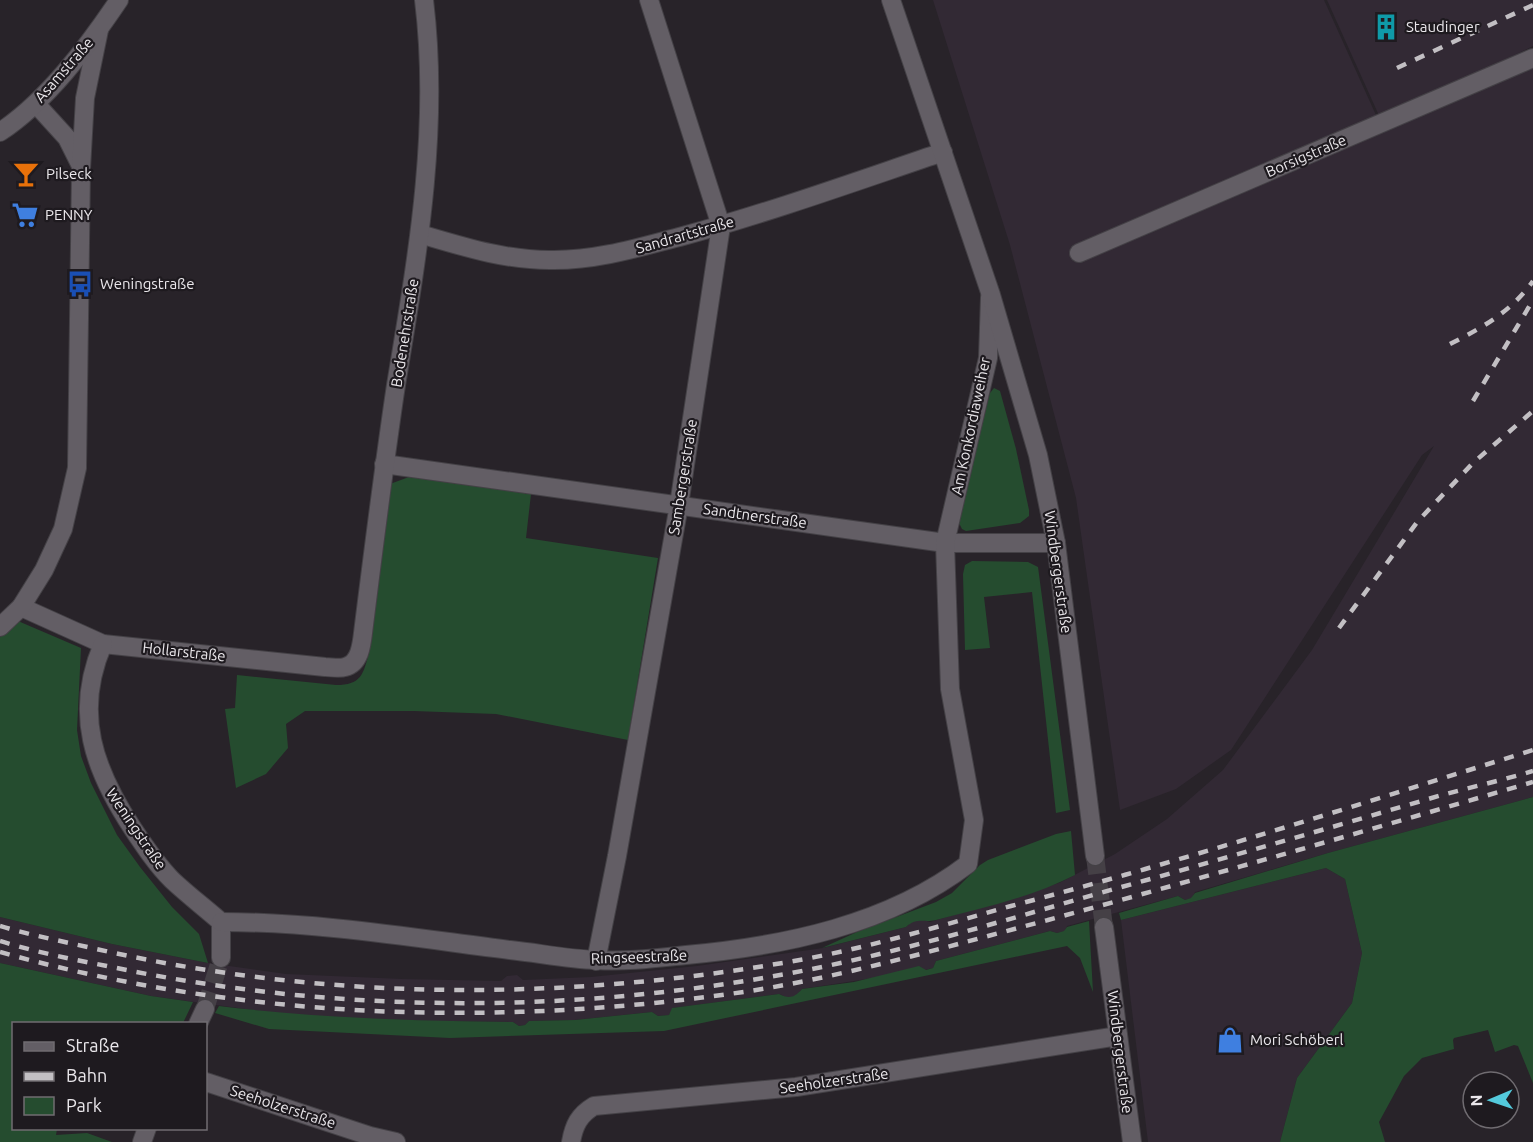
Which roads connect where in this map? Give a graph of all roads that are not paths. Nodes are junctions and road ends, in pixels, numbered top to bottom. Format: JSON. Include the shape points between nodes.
{"nodes":[{"id":1,"x":119,"y":0,"type":"edge"},
{"id":2,"x":424,"y":0,"type":"edge"},
{"id":3,"x":649,"y":0,"type":"edge"},
{"id":4,"x":892,"y":1,"type":"edge"},
{"id":5,"x":99,"y":30,"type":"junction"},
{"id":6,"x":1533,"y":58,"type":"edge"},
{"id":7,"x":36,"y":104,"type":"junction"},
{"id":8,"x":0,"y":132,"type":"edge"},
{"id":9,"x":943,"y":152,"type":"junction"},
{"id":10,"x":81,"y":169,"type":"junction"},
{"id":11,"x":721,"y":226,"type":"junction"},
{"id":12,"x":420,"y":234,"type":"junction"},
{"id":13,"x":1079,"y":253,"type":"dead end"},
{"id":14,"x":991,"y":295,"type":"junction"},
{"id":15,"x":384,"y":464,"type":"junction"},
{"id":16,"x":679,"y":505,"type":"junction"},
{"id":17,"x":945,"y":543,"type":"junction"},
{"id":18,"x":1056,"y":543,"type":"junction"},
{"id":19,"x":21,"y":607,"type":"junction"},
{"id":20,"x":0,"y":627,"type":"edge"},
{"id":21,"x":103,"y":644,"type":"junction"},
{"id":22,"x":354,"y":663,"type":"joint"},
{"id":23,"x":1095,"y":856,"type":"tunnel mouth"},
{"id":24,"x":968,"y":864,"type":"joint"},
{"id":25,"x":221,"y":922,"type":"junction"},
{"id":26,"x":1104,"y":927,"type":"tunnel mouth"},
{"id":27,"x":221,"y":958,"type":"tunnel mouth"},
{"id":28,"x":596,"y":961,"type":"junction"},
{"id":29,"x":1118,"y":1036,"type":"junction"},
{"id":30,"x":207,"y":1082,"type":"edge"},
{"id":31,"x":396,"y":1142,"type":"edge"},
{"id":32,"x":571,"y":1142,"type":"edge"},
{"id":33,"x":1132,"y":1142,"type":"edge"}],
"edges":[{"from":1,"to":5,"type":"street","name":"Asamstraße"},
{"from":2,"to":12,"type":"street","name":"Bodenehrstraße","via":[[430,91]]},
{"from":3,"to":11,"type":"street","name":"Sambergerstraße"},
{"from":4,"to":9,"type":"street","name":"Am Konkordiaweiher"},
{"from":5,"to":7,"type":"street","name":"Asamstraße"},
{"from":5,"to":10,"type":"street","via":[[86,98]]},
{"from":6,"to":13,"type":"street","name":"Borsigstraße"},
{"from":7,"to":8,"type":"street","name":"Asamstraße"},
{"from":7,"to":10,"type":"street","via":[[67,138]]},
{"from":9,"to":11,"type":"street","name":"Sandrartstraße"},
{"from":9,"to":14,"type":"street","name":"Am Konkordiaweiher"},
{"from":10,"to":19,"type":"street","via":[[77,468],[63,530],[45,570]]},
{"from":11,"to":12,"type":"street","name":"Sandrartstraße","via":[[610,255],[553,261],[492,254]]},
{"from":11,"to":16,"type":"street","name":"Sambergerstraße"},
{"from":12,"to":15,"type":"street","name":"Bodenehrstraße"},
{"from":14,"to":17,"type":"street","name":"Am Konkordiaweiher","via":[[988,358]]},
{"from":14,"to":18,"type":"street","name":"Windbergerstraße","via":[[1038,455]]},
{"from":15,"to":16,"type":"street","name":"Sandtnerstraße"},
{"from":15,"to":22,"type":"street","name":"Bodenehrstraße","via":[[360,652]]},
{"from":16,"to":17,"type":"street","name":"Sandtnerstraße"},
{"from":16,"to":28,"type":"street","name":"Sambergerstraße"},
{"from":17,"to":18,"type":"street","name":"Sandtnerstraße"},
{"from":17,"to":24,"type":"street","name":"Am Konkordiaweiher","via":[[950,689],[974,820]]},
{"from":18,"to":23,"type":"street","name":"Windbergerstraße"},
{"from":19,"to":20,"type":"street"},
{"from":19,"to":21,"type":"street","name":"Hollarstraße"},
{"from":21,"to":22,"type":"street","name":"Hollarstraße","via":[[325,667]]},
{"from":21,"to":25,"type":"street","name":"Weningstraße","via":[[90,694],[89,724],[103,778],[113,800],[153,858]]},
{"from":24,"to":28,"type":"street","name":"Ringseestraße","via":[[922,894],[874,917],[808,935],[699,954]]},
{"from":25,"to":27,"type":"street"},
{"from":25,"to":28,"type":"street","name":"Ringseestraße","via":[[308,924]]},
{"from":26,"to":29,"type":"street","name":"Windbergerstraße"},
{"from":29,"to":32,"type":"street","name":"Seeholzerstraße","via":[[830,1082],[594,1106],[582,1114],[573,1128]]},
{"from":29,"to":33,"type":"street","name":"Windbergerstraße"},
{"from":30,"to":31,"type":"street","name":"Seeholzerstraße"}]}
